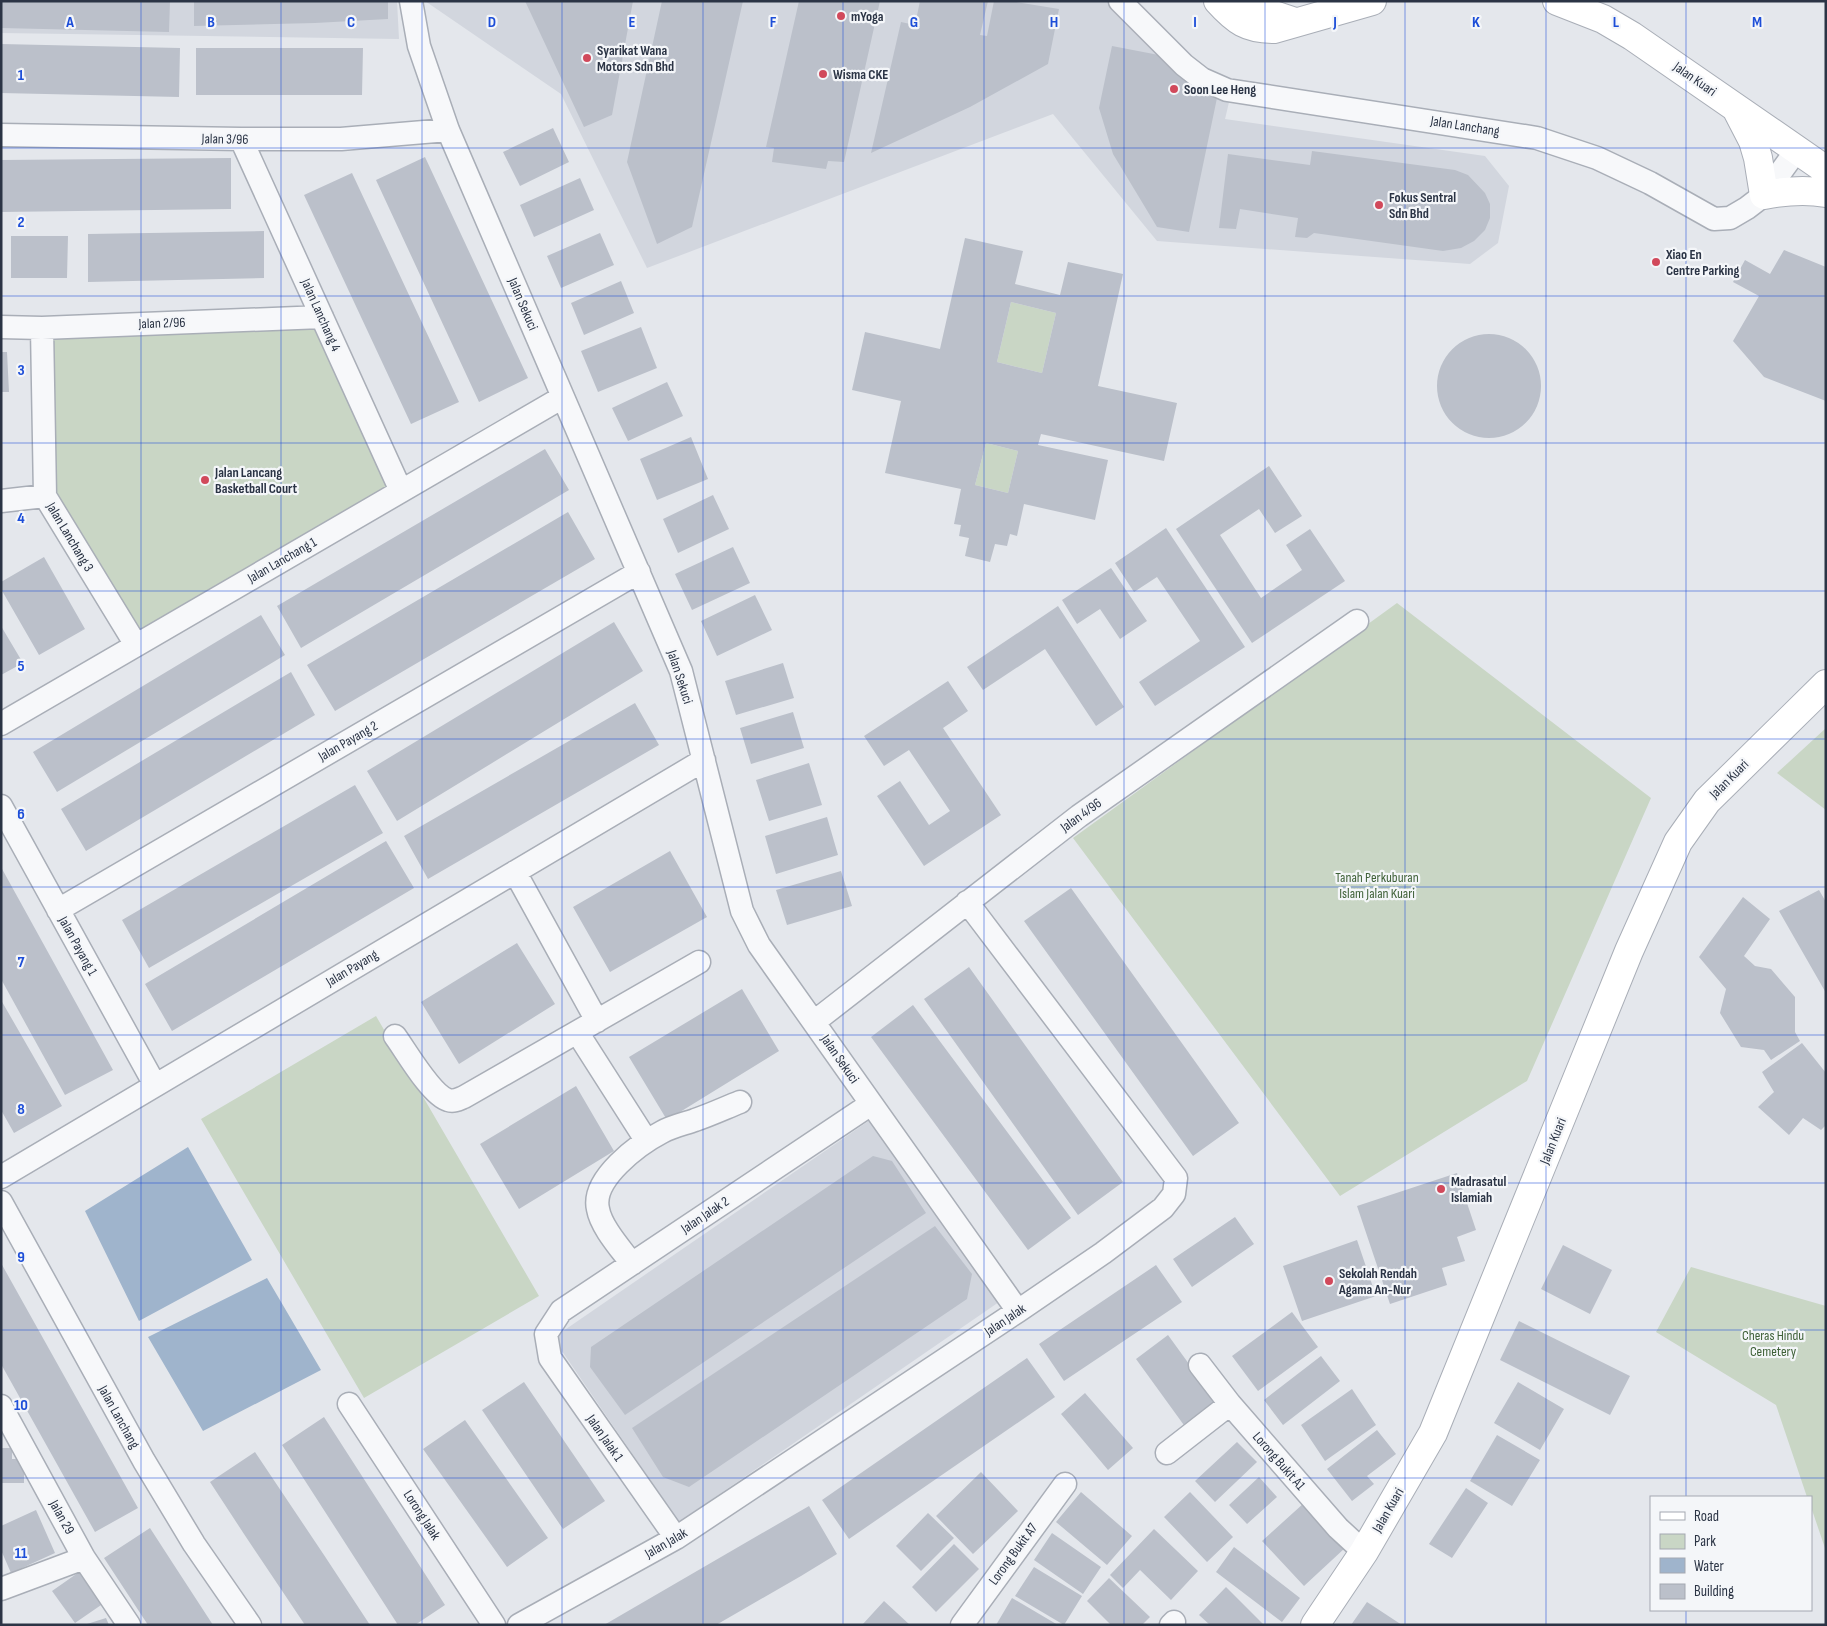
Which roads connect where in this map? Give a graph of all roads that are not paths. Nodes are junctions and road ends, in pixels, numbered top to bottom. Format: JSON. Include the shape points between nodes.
{"nodes":[{"id":1,"x":411,"y":1,"type":"edge"},
{"id":2,"x":1120,"y":1,"type":"edge"},
{"id":3,"x":1218,"y":1,"type":"edge"},
{"id":4,"x":1250,"y":1,"type":"edge"},
{"id":5,"x":1372,"y":1,"type":"edge"},
{"id":6,"x":1557,"y":1,"type":"edge"},
{"id":7,"x":1296,"y":23,"type":"junction"},
{"id":8,"x":1737,"y":109,"type":"junction"},
{"id":9,"x":448,"y":130,"type":"junction"},
{"id":10,"x":1,"y":135,"type":"edge"},
{"id":11,"x":241,"y":139,"type":"junction"},
{"id":12,"x":1796,"y":151,"type":"junction"},
{"id":13,"x":1826,"y":170,"type":"edge"},
{"id":14,"x":1826,"y":193,"type":"edge"},
{"id":15,"x":1764,"y":195,"type":"junction"},
{"id":16,"x":322,"y":317,"type":"junction"},
{"id":17,"x":1,"y":327,"type":"edge"},
{"id":18,"x":42,"y":328,"type":"junction"},
{"id":19,"x":563,"y":397,"type":"junction"},
{"id":20,"x":401,"y":492,"type":"junction"},
{"id":21,"x":45,"y":496,"type":"junction"},
{"id":22,"x":1,"y":501,"type":"edge"},
{"id":23,"x":639,"y":572,"type":"junction"},
{"id":24,"x":1357,"y":621,"type":"dead end"},
{"id":25,"x":136,"y":645,"type":"junction"},
{"id":26,"x":1826,"y":684,"type":"edge"},
{"id":27,"x":1,"y":724,"type":"edge"},
{"id":28,"x":704,"y":760,"type":"junction"},
{"id":29,"x":1,"y":806,"type":"edge"},
{"id":30,"x":515,"y":872,"type":"junction"},
{"id":31,"x":967,"y":902,"type":"junction"},
{"id":32,"x":58,"y":910,"type":"junction"},
{"id":33,"x":699,"y":962,"type":"dead end"},
{"id":34,"x":597,"y":1020,"type":"junction"},
{"id":35,"x":814,"y":1022,"type":"junction"},
{"id":36,"x":577,"y":1032,"type":"junction"},
{"id":37,"x":395,"y":1036,"type":"dead end"},
{"id":38,"x":155,"y":1085,"type":"junction"},
{"id":39,"x":740,"y":1102,"type":"dead end"},
{"id":40,"x":871,"y":1104,"type":"junction"},
{"id":41,"x":646,"y":1140,"type":"junction"},
{"id":42,"x":1,"y":1177,"type":"edge"},
{"id":43,"x":1,"y":1202,"type":"edge"},
{"id":44,"x":632,"y":1264,"type":"junction"},
{"id":45,"x":1018,"y":1311,"type":"junction"},
{"id":46,"x":546,"y":1334,"type":"joint"},
{"id":47,"x":1200,"y":1364,"type":"dead end"},
{"id":48,"x":349,"y":1404,"type":"dead end"},
{"id":49,"x":1230,"y":1404,"type":"junction"},
{"id":50,"x":1,"y":1406,"type":"edge"},
{"id":51,"x":1167,"y":1454,"type":"dead end"},
{"id":52,"x":1065,"y":1484,"type":"dead end"},
{"id":53,"x":676,"y":1538,"type":"junction"},
{"id":54,"x":1364,"y":1552,"type":"junction"},
{"id":55,"x":84,"y":1558,"type":"junction"},
{"id":56,"x":1,"y":1589,"type":"edge"},
{"id":57,"x":533,"y":1621,"type":"edge"},
{"id":58,"x":129,"y":1625,"type":"edge"},
{"id":59,"x":250,"y":1625,"type":"edge"},
{"id":60,"x":494,"y":1625,"type":"edge"},
{"id":61,"x":962,"y":1625,"type":"edge"},
{"id":62,"x":1315,"y":1625,"type":"edge"}],
"edges":[{"from":1,"to":9,"type":"street","name":"Jalan Sekuci","via":[[419,46]]},
{"from":2,"to":15,"type":"street","name":"Jalan Lanchang","via":[[1184,65],[1202,79],[1227,90],[1537,138],[1597,158],[1714,219],[1730,218]]},
{"from":3,"to":7,"type":"street","via":[[1232,16],[1262,29]]},
{"from":4,"to":7,"type":"street","via":[[1268,13]]},
{"from":5,"to":7,"type":"street"},
{"from":6,"to":8,"type":"street","name":"Jalan Kuari","via":[[1625,31]]},
{"from":8,"to":12,"type":"street","name":"Jalan Kuari"},
{"from":8,"to":15,"type":"street","via":[[1753,141]]},
{"from":9,"to":11,"type":"street","name":"Jalan 3/96","via":[[341,139]]},
{"from":9,"to":19,"type":"street","name":"Jalan Sekuci"},
{"from":10,"to":11,"type":"street","name":"Jalan 3/96"},
{"from":11,"to":16,"type":"street","name":"Jalan Lanchang 4"},
{"from":12,"to":13,"type":"street","name":"Jalan Kuari"},
{"from":12,"to":15,"type":"street","name":"Jalan Lanchang"},
{"from":14,"to":15,"type":"street","via":[[1811,190]]},
{"from":16,"to":18,"type":"street","name":"Jalan 2/96"},
{"from":16,"to":20,"type":"street","name":"Jalan Lanchang 4"},
{"from":17,"to":18,"type":"street","name":"Jalan 2/96"},
{"from":18,"to":21,"type":"street","name":"Jalan Lanchang 3"},
{"from":19,"to":20,"type":"street","name":"Jalan Lanchang 1"},
{"from":19,"to":23,"type":"street","name":"Jalan Sekuci"},
{"from":20,"to":25,"type":"street","name":"Jalan Lanchang 1"},
{"from":21,"to":22,"type":"street"},
{"from":21,"to":25,"type":"street","name":"Jalan Lanchang 3"},
{"from":23,"to":28,"type":"street","name":"Jalan Sekuci","via":[[681,671]]},
{"from":23,"to":32,"type":"street","name":"Jalan Payang 2"},
{"from":24,"to":31,"type":"street","name":"Jalan 4/96","via":[[1079,816]]},
{"from":25,"to":27,"type":"street","name":"Jalan Lanchang 1"},
{"from":26,"to":54,"type":"street","name":"Jalan Kuari","via":[[1706,801],[1678,842],[1629,951],[1433,1433]]},
{"from":28,"to":30,"type":"street","name":"Jalan Payang"},
{"from":28,"to":35,"type":"street","name":"Jalan Sekuci","via":[[742,911],[759,945]]},
{"from":29,"to":32,"type":"street","name":"Jalan Payang 1"},
{"from":30,"to":34,"type":"street"},
{"from":30,"to":38,"type":"street","name":"Jalan Payang"},
{"from":31,"to":35,"type":"street","name":"Jalan 4/96"},
{"from":31,"to":45,"type":"street","name":"Jalan Jalak","via":[[1176,1178],[1174,1194],[1163,1208]]},
{"from":32,"to":38,"type":"street","name":"Jalan Payang 1"},
{"from":33,"to":34,"type":"street"},
{"from":34,"to":36,"type":"street"},
{"from":35,"to":40,"type":"street","name":"Jalan Sekuci"},
{"from":36,"to":37,"type":"street","via":[[453,1101],[439,1095],[428,1083]]},
{"from":36,"to":41,"type":"street"},
{"from":38,"to":42,"type":"street","name":"Jalan Payang"},
{"from":39,"to":41,"type":"street"},
{"from":40,"to":44,"type":"street","name":"Jalan Jalak 2"},
{"from":40,"to":45,"type":"street","name":"Jalan Sekuci"},
{"from":41,"to":44,"type":"street","via":[[612,1169],[597,1196],[599,1216]]},
{"from":43,"to":59,"type":"street","name":"Jalan Lanchang","via":[[144,1461],[194,1544]]},
{"from":44,"to":46,"type":"street","name":"Jalan Jalak 2","via":[[561,1311]]},
{"from":45,"to":53,"type":"street","name":"Jalan Jalak"},
{"from":46,"to":53,"type":"street","name":"Jalan Jalak 1","via":[[550,1358]]},
{"from":47,"to":49,"type":"street","name":"Lorong Bukit A1"},
{"from":48,"to":60,"type":"street","name":"Lorong Jalak"},
{"from":49,"to":51,"type":"street"},
{"from":49,"to":54,"type":"street","name":"Lorong Bukit A1","via":[[1338,1528]]},
{"from":50,"to":55,"type":"street","name":"Jalan 29"},
{"from":52,"to":61,"type":"street","name":"Lorong Bukit A7"},
{"from":53,"to":57,"type":"street","name":"Jalan Jalak"},
{"from":54,"to":62,"type":"street","name":"Jalan Kuari"},
{"from":55,"to":56,"type":"street"},
{"from":55,"to":58,"type":"street","name":"Jalan 29"}]}
